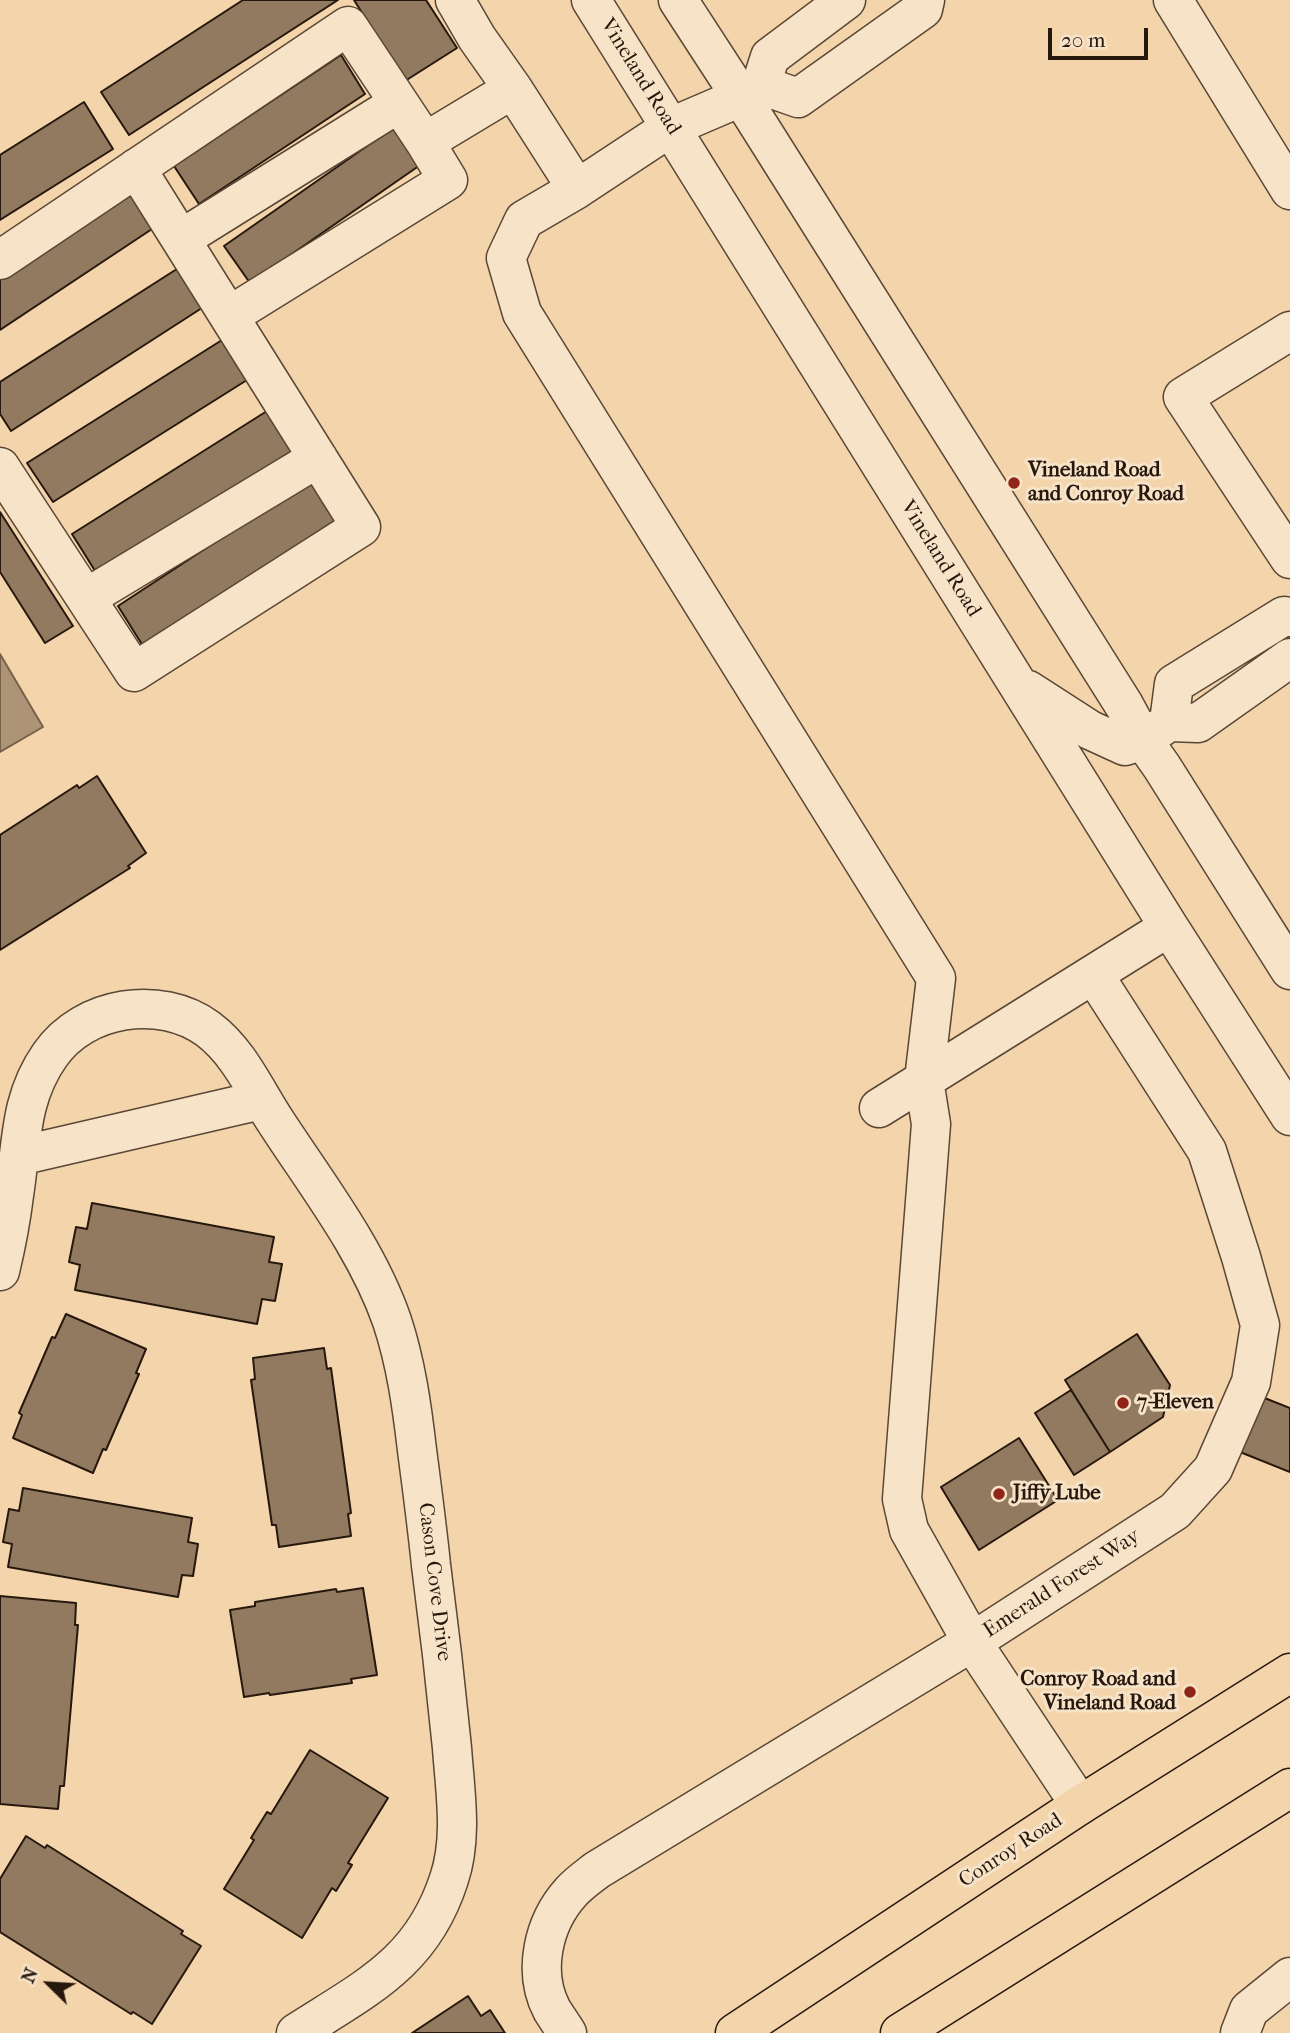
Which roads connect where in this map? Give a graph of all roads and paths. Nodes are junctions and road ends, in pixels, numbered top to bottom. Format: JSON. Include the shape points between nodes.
{"nodes":[{"id":1,"x":454,"y":0,"type":"edge"},
{"id":2,"x":591,"y":0,"type":"edge"},
{"id":3,"x":678,"y":0,"type":"edge"},
{"id":4,"x":846,"y":0,"type":"edge"},
{"id":5,"x":925,"y":0,"type":"edge"},
{"id":6,"x":1173,"y":0,"type":"edge"},
{"id":7,"x":513,"y":89,"type":"junction"},
{"id":8,"x":751,"y":91,"type":"junction"},
{"id":9,"x":399,"y":103,"type":"junction"},
{"id":10,"x":671,"y":127,"type":"junction"},
{"id":11,"x":425,"y":142,"type":"junction"},
{"id":12,"x":136,"y":169,"type":"junction"},
{"id":13,"x":577,"y":190,"type":"junction"},
{"id":14,"x":1290,"y":190,"type":"edge"},
{"id":15,"x":181,"y":239,"type":"junction"},
{"id":16,"x":0,"y":260,"type":"edge"},
{"id":17,"x":229,"y":316,"type":"junction"},
{"id":18,"x":1290,"y":331,"type":"edge"},
{"id":19,"x":318,"y":458,"type":"junction"},
{"id":20,"x":0,"y":467,"type":"edge"},
{"id":21,"x":1290,"y":559,"type":"edge"},
{"id":22,"x":86,"y":598,"type":"junction"},
{"id":23,"x":1290,"y":617,"type":"edge"},
{"id":24,"x":1290,"y":658,"type":"edge"},
{"id":25,"x":1017,"y":683,"type":"junction"},
{"id":26,"x":1156,"y":731,"type":"junction"},
{"id":27,"x":1169,"y":927,"type":"junction"},
{"id":28,"x":1290,"y":970,"type":"edge"},
{"id":29,"x":1094,"y":975,"type":"junction"},
{"id":30,"x":924,"y":1080,"type":"junction"},
{"id":31,"x":261,"y":1100,"type":"junction"},
{"id":32,"x":879,"y":1108,"type":"dead end"},
{"id":33,"x":1290,"y":1116,"type":"edge"},
{"id":34,"x":19,"y":1156,"type":"junction"},
{"id":35,"x":0,"y":1271,"type":"edge"},
{"id":36,"x":972,"y":1642,"type":"junction"},
{"id":37,"x":1290,"y":1673,"type":"edge"},
{"id":38,"x":1290,"y":1788,"type":"edge"},
{"id":39,"x":1080,"y":1805,"type":"junction"},
{"id":40,"x":1290,"y":1977,"type":"edge"},
{"id":41,"x":296,"y":2033,"type":"edge"},
{"id":42,"x":567,"y":2033,"type":"edge"},
{"id":43,"x":735,"y":2033,"type":"edge"},
{"id":44,"x":900,"y":2033,"type":"edge"},
{"id":45,"x":1240,"y":2033,"type":"edge"}],
"edges":[{"from":1,"to":7,"type":"street"},
{"from":2,"to":10,"type":"street","name":"Vineland Road"},
{"from":3,"to":8,"type":"street"},
{"from":4,"to":8,"type":"street","via":[[770,57]]},
{"from":5,"to":8,"type":"street","via":[[923,9],[798,98]]},
{"from":6,"to":14,"type":"street"},
{"from":7,"to":11,"type":"street"},
{"from":7,"to":13,"type":"street"},
{"from":8,"to":10,"type":"street"},
{"from":8,"to":26,"type":"street","via":[[1117,694]]},
{"from":9,"to":11,"type":"street"},
{"from":9,"to":12,"type":"street","via":[[348,26]]},
{"from":9,"to":15,"type":"street"},
{"from":10,"to":13,"type":"street"},
{"from":10,"to":25,"type":"street","name":"Vineland Road"},
{"from":11,"to":17,"type":"street","via":[[448,180]]},
{"from":12,"to":15,"type":"street"},
{"from":12,"to":16,"type":"street"},
{"from":13,"to":30,"type":"street","via":[[524,220],[506,258],[522,313],[936,978]]},
{"from":15,"to":17,"type":"street"},
{"from":17,"to":19,"type":"street"},
{"from":18,"to":21,"type":"street","via":[[1182,397]]},
{"from":19,"to":22,"type":"street"},
{"from":19,"to":22,"type":"street","via":[[361,527],[134,673]]},
{"from":20,"to":22,"type":"street"},
{"from":23,"to":26,"type":"street","via":[[1284,616],[1174,684]]},
{"from":24,"to":26,"type":"street","via":[[1198,723]]},
{"from":25,"to":26,"type":"street","via":[[1090,730],[1125,746]]},
{"from":25,"to":27,"type":"street","name":"Vineland Road"},
{"from":26,"to":28,"type":"street","via":[[1162,767]]},
{"from":27,"to":29,"type":"street"},
{"from":27,"to":33,"type":"street","name":"Vineland Road"},
{"from":29,"to":30,"type":"street"},
{"from":29,"to":36,"type":"street","name":"Emerald Forest Way","via":[[1207,1152],[1260,1325],[1251,1382],[1213,1469],[1175,1511]]},
{"from":30,"to":32,"type":"street"},
{"from":30,"to":36,"type":"street","via":[[931,1124],[902,1499],[909,1530]]},
{"from":31,"to":34,"type":"street"},
{"from":31,"to":34,"type":"street","name":"Cason Cove Drive","via":[[229,1049],[206,1027],[163,1010],[111,1013],[81,1026],[51,1053],[25,1108]]},
{"from":31,"to":41,"type":"street","name":"Cason Cove Drive","via":[[355,1244],[392,1321],[410,1393],[445,1676],[457,1821],[450,1878],[426,1930],[382,1978]]},
{"from":34,"to":35,"type":"street","name":"Cason Cove Drive"},
{"from":36,"to":39,"type":"street"},
{"from":36,"to":42,"type":"street","name":"Emerald Forest Way","via":[[572,1890],[554,1914],[542,1958],[542,1980],[551,2008]]},
{"from":37,"to":39,"type":"main road","name":"Conroy Road"},
{"from":38,"to":44,"type":"main road"},
{"from":39,"to":43,"type":"main road","name":"Conroy Road"},
{"from":40,"to":45,"type":"street","via":[[1249,2010]]}]}
